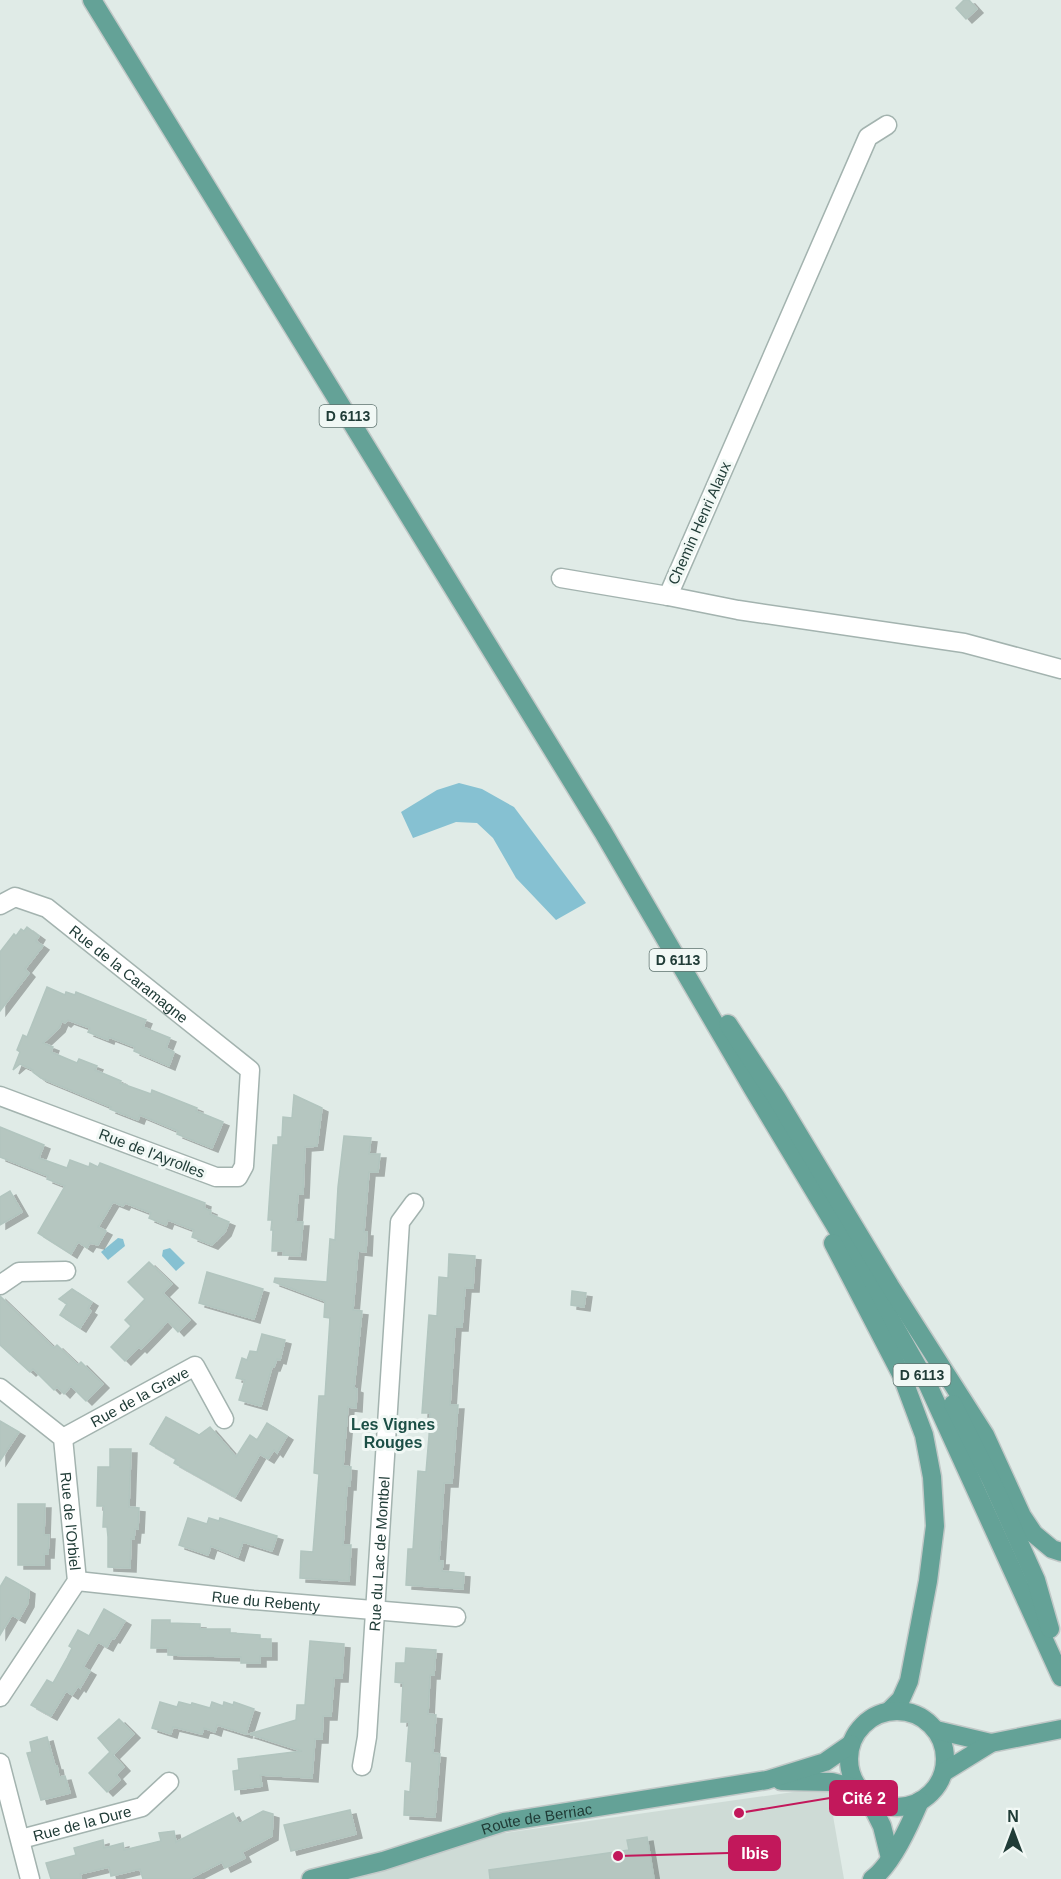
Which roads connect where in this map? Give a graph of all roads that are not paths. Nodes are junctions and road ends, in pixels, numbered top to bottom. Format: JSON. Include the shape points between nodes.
{"nodes":[{"id":1,"x":92,"y":0,"type":"edge"},
{"id":2,"x":887,"y":125,"type":"dead end"},
{"id":3,"x":561,"y":578,"type":"dead end"},
{"id":4,"x":668,"y":596,"type":"junction"},
{"id":5,"x":1061,"y":669,"type":"edge"},
{"id":6,"x":603,"y":832,"type":"junction"},
{"id":7,"x":0,"y":905,"type":"edge"},
{"id":8,"x":250,"y":1070,"type":"joint"},
{"id":9,"x":753,"y":1089,"type":"junction"},
{"id":10,"x":0,"y":1096,"type":"edge"},
{"id":11,"x":414,"y":1203,"type":"dead end"},
{"id":12,"x":66,"y":1271,"type":"dead end"},
{"id":13,"x":0,"y":1285,"type":"edge"},
{"id":14,"x":890,"y":1286,"type":"junction"},
{"id":15,"x":0,"y":1388,"type":"edge"},
{"id":16,"x":224,"y":1419,"type":"dead end"},
{"id":17,"x":63,"y":1438,"type":"junction"},
{"id":18,"x":1061,"y":1552,"type":"edge"},
{"id":19,"x":77,"y":1581,"type":"junction"},
{"id":20,"x":374,"y":1610,"type":"junction"},
{"id":21,"x":456,"y":1617,"type":"dead end"},
{"id":22,"x":1061,"y":1669,"type":"edge"},
{"id":23,"x":1061,"y":1677,"type":"edge"},
{"id":24,"x":0,"y":1697,"type":"edge"},
{"id":25,"x":889,"y":1712,"type":"junction"},
{"id":26,"x":1061,"y":1729,"type":"edge"},
{"id":27,"x":936,"y":1730,"type":"junction"},
{"id":28,"x":991,"y":1743,"type":"junction"},
{"id":29,"x":851,"y":1744,"type":"junction"},
{"id":30,"x":0,"y":1763,"type":"edge"},
{"id":31,"x":362,"y":1766,"type":"dead end"},
{"id":32,"x":944,"y":1772,"type":"junction"},
{"id":33,"x":767,"y":1780,"type":"junction"},
{"id":34,"x":169,"y":1782,"type":"dead end"},
{"id":35,"x":863,"y":1793,"type":"junction"},
{"id":36,"x":920,"y":1802,"type":"junction"},
{"id":37,"x":21,"y":1839,"type":"junction"},
{"id":38,"x":890,"y":1858,"type":"junction"},
{"id":39,"x":30,"y":1879,"type":"edge"},
{"id":40,"x":311,"y":1879,"type":"edge"},
{"id":41,"x":872,"y":1879,"type":"edge"}],
"edges":[{"from":1,"to":6,"type":"main road","number":"D 6113"},
{"from":2,"to":4,"type":"street","name":"Chemin Henri Alaux","via":[[868,137]]},
{"from":3,"to":4,"type":"street"},
{"from":4,"to":5,"type":"street","name":"Chemin Henri Alaux","via":[[964,643]]},
{"from":6,"to":9,"type":"main road","number":"D 6113"},
{"from":6,"to":14,"type":"main road","number":"D 6113","via":[[776,1097]]},
{"from":7,"to":8,"type":"street","name":"Rue de la Caramagne","via":[[15,897],[47,908]]},
{"from":8,"to":10,"type":"street","name":"Rue de l'Ayrolles","via":[[244,1166],[238,1177],[216,1177]]},
{"from":9,"to":23,"type":"main road","number":"D 6113","via":[[928,1385]]},
{"from":9,"to":25,"type":"main road","via":[[902,1376],[924,1435],[935,1526],[909,1681],[901,1699]]},
{"from":11,"to":20,"type":"street","name":"Rue du Lac de Montbel","via":[[400,1222]]},
{"from":12,"to":13,"type":"street","via":[[19,1272]]},
{"from":14,"to":18,"type":"main road","via":[[985,1435],[1022,1516],[1034,1534],[1052,1550]]},
{"from":14,"to":22,"type":"main road","number":"D 6113","via":[[941,1379],[1036,1580]]},
{"from":15,"to":17,"type":"street"},
{"from":16,"to":17,"type":"street","name":"Rue de la Grave","via":[[195,1366]]},
{"from":17,"to":19,"type":"street","name":"Rue de l'Orbiel"},
{"from":19,"to":20,"type":"street","name":"Rue du Rebenty"},
{"from":19,"to":24,"type":"street","name":"Rue de l'Orbiel"},
{"from":20,"to":21,"type":"street","name":"Rue du Rebenty"},
{"from":20,"to":31,"type":"street","name":"Rue du Lac de Montbel"},
{"from":25,"to":27,"type":"main road","via":[[915,1714]]},
{"from":25,"to":29,"type":"main road","via":[[865,1723]]},
{"from":26,"to":28,"type":"main road"},
{"from":27,"to":28,"type":"main road"},
{"from":27,"to":32,"type":"main road","via":[[943,1743]]},
{"from":28,"to":32,"type":"main road"},
{"from":29,"to":33,"type":"main road","name":"Route de Berriac","via":[[825,1762]]},
{"from":29,"to":35,"type":"main road","via":[[852,1775]]},
{"from":30,"to":37,"type":"street"},
{"from":32,"to":36,"type":"main road","via":[[935,1789]]},
{"from":33,"to":35,"type":"main road","name":"Route de Berriac","via":[[832,1782]]},
{"from":33,"to":40,"type":"main road","name":"Route de Berriac","via":[[504,1822],[383,1861]]},
{"from":34,"to":37,"type":"street","name":"Rue de la Dure","via":[[142,1807]]},
{"from":35,"to":36,"type":"main road","via":[[892,1807]]},
{"from":35,"to":38,"type":"main road","via":[[882,1826]]},
{"from":36,"to":38,"type":"main road"},
{"from":37,"to":39,"type":"street"},
{"from":38,"to":41,"type":"main road"}]}
